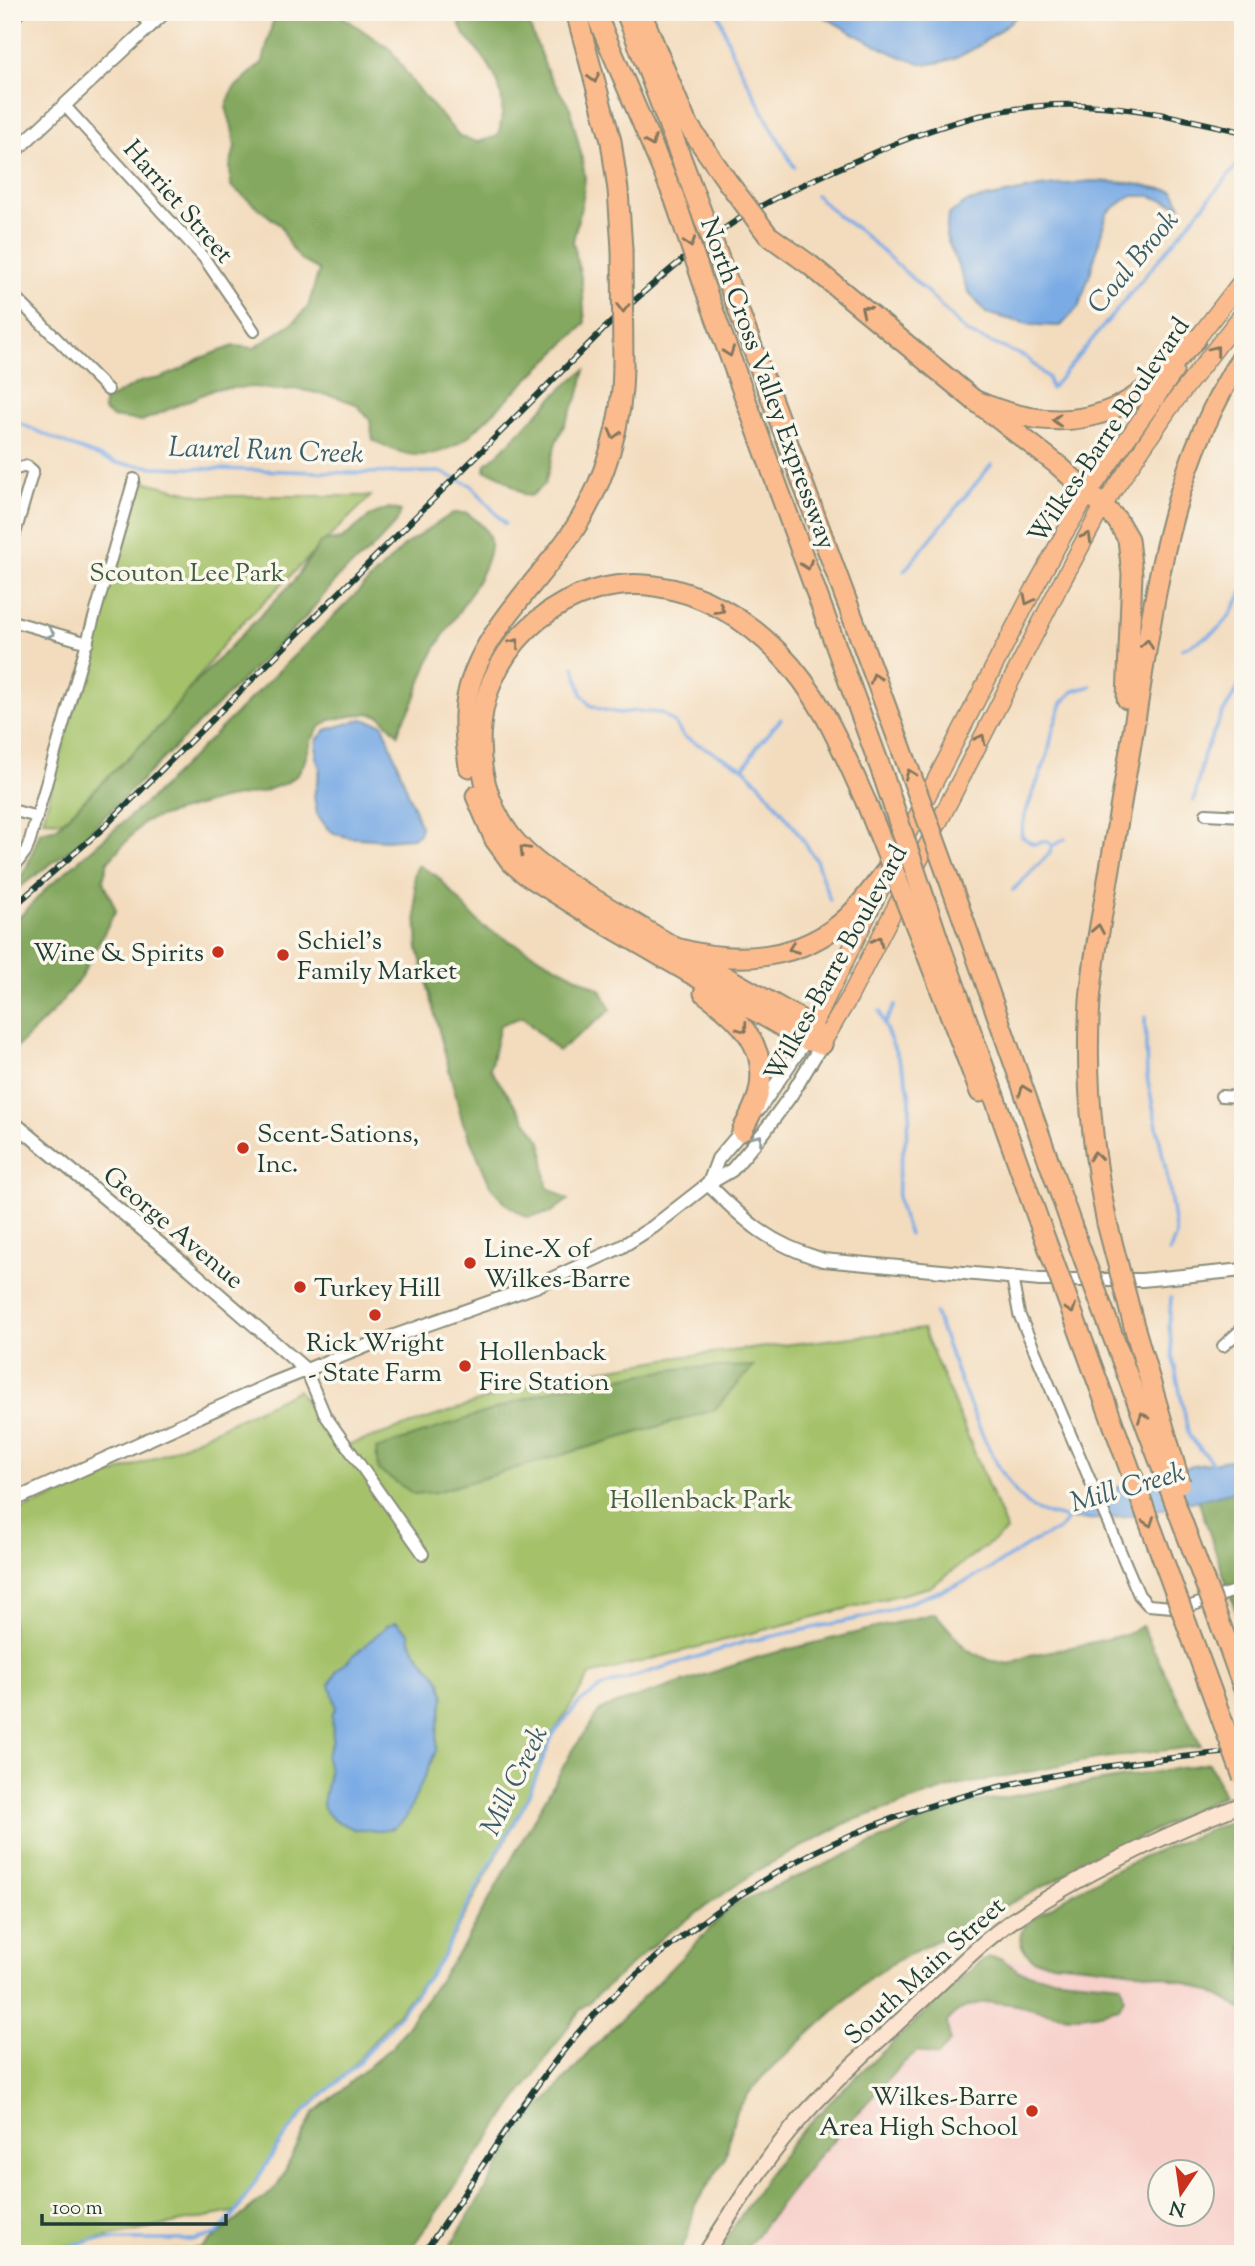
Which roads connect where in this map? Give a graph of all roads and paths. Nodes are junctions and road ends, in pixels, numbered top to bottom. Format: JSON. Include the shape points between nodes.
{"nodes":[{"id":1,"x":20,"y":12,"type":"edge"},
{"id":2,"x":138,"y":12,"type":"edge"},
{"id":3,"x":165,"y":12,"type":"edge"},
{"id":4,"x":576,"y":12,"type":"edge"},
{"id":5,"x":595,"y":12,"type":"edge"},
{"id":6,"x":626,"y":12,"type":"edge"},
{"id":7,"x":641,"y":12,"type":"edge"},
{"id":8,"x":12,"y":19,"type":"edge"},
{"id":9,"x":151,"y":25,"type":"junction"},
{"id":10,"x":64,"y":105,"type":"junction"},
{"id":11,"x":12,"y":154,"type":"edge"},
{"id":12,"x":684,"y":193,"type":"junction"},
{"id":13,"x":1243,"y":279,"type":"edge"},
{"id":14,"x":12,"y":294,"type":"edge"},
{"id":15,"x":1243,"y":313,"type":"edge"},
{"id":16,"x":254,"y":331,"type":"dead end"},
{"id":17,"x":1196,"y":339,"type":"junction"},
{"id":18,"x":1243,"y":355,"type":"edge"},
{"id":19,"x":108,"y":390,"type":"dead end"},
{"id":20,"x":974,"y":400,"type":"junction"},
{"id":21,"x":12,"y":470,"type":"edge"},
{"id":22,"x":134,"y":479,"type":"dead end"},
{"id":23,"x":1096,"y":500,"type":"junction"},
{"id":24,"x":12,"y":544,"type":"edge"},
{"id":25,"x":12,"y":621,"type":"edge"},
{"id":26,"x":88,"y":643,"type":"junction"},
{"id":27,"x":12,"y":810,"type":"edge"},
{"id":28,"x":1206,"y":814,"type":"dead end"},
{"id":29,"x":37,"y":817,"type":"junction"},
{"id":30,"x":1243,"y":817,"type":"edge"},
{"id":31,"x":897,"y":856,"type":"junction"},
{"id":32,"x":1111,"y":856,"type":"junction"},
{"id":33,"x":12,"y":870,"type":"edge"},
{"id":34,"x":592,"y":916,"type":"junction"},
{"id":35,"x":931,"y":944,"type":"junction"},
{"id":36,"x":676,"y":948,"type":"junction"},
{"id":37,"x":813,"y":1037,"type":"junction"},
{"id":38,"x":1221,"y":1096,"type":"dead end"},
{"id":39,"x":1243,"y":1097,"type":"edge"},
{"id":40,"x":12,"y":1121,"type":"edge"},
{"id":41,"x":742,"y":1131,"type":"junction"},
{"id":42,"x":708,"y":1184,"type":"junction"},
{"id":43,"x":1243,"y":1270,"type":"edge"},
{"id":44,"x":1012,"y":1277,"type":"junction"},
{"id":45,"x":1243,"y":1328,"type":"edge"},
{"id":46,"x":1223,"y":1346,"type":"dead end"},
{"id":47,"x":306,"y":1370,"type":"junction"},
{"id":48,"x":12,"y":1501,"type":"edge"},
{"id":49,"x":423,"y":1554,"type":"dead end"},
{"id":50,"x":1243,"y":1588,"type":"edge"},
{"id":51,"x":1227,"y":1642,"type":"junction"},
{"id":52,"x":1243,"y":1687,"type":"edge"},
{"id":53,"x":1243,"y":1777,"type":"edge"},
{"id":54,"x":1243,"y":1804,"type":"edge"},
{"id":55,"x":705,"y":2254,"type":"edge"}],
"edges":[{"from":1,"to":8,"type":"street"},
{"from":2,"to":9,"type":"street"},
{"from":3,"to":9,"type":"street"},
{"from":4,"to":34,"type":"highway","one_way":true,"bridge":true,"via":[[611,141],[618,190],[623,383],[616,427],[596,487],[573,531],[484,651],[465,713],[469,769],[495,840],[525,874]]},
{"from":5,"to":12,"type":"highway","name":"North Cross Valley Expressway","one_way":true},
{"from":6,"to":12,"type":"highway","name":"North Cross Valley Expressway"},
{"from":20,"to":7,"type":"highway","one_way":true,"bridge":true,"via":[[768,235],[686,122]]},
{"from":9,"to":10,"type":"street"},
{"from":10,"to":11,"type":"street"},
{"from":10,"to":16,"type":"street","name":"Harriet Street","via":[[204,258]]},
{"from":12,"to":35,"type":"highway","name":"North Cross Valley Expressway","one_way":true,"bridge":true,"via":[[705,288],[883,775]]},
{"from":51,"to":12,"type":"highway","name":"North Cross Valley Expressway","one_way":true,"bridge":true,"via":[[728,282]]},
{"from":13,"to":17,"type":"main road","name":"Wilkes-Barre Boulevard"},
{"from":14,"to":19,"type":"street"},
{"from":23,"to":15,"type":"main road","name":"Wilkes-Barre Boulevard","one_way":true},
{"from":17,"to":20,"type":"highway","one_way":true,"via":[[1143,391],[1096,414],[1053,421],[1024,418]]},
{"from":17,"to":23,"type":"main road","name":"Wilkes-Barre Boulevard"},
{"from":32,"to":18,"type":"highway","one_way":true,"via":[[1170,522],[1196,447]]},
{"from":20,"to":23,"type":"highway"},
{"from":21,"to":24,"type":"street","via":[[27,466],[33,471]]},
{"from":22,"to":26,"type":"street"},
{"from":23,"to":31,"type":"main road","name":"Wilkes-Barre Boulevard","one_way":true,"via":[[1035,587]]},
{"from":23,"to":32,"type":"highway","via":[[1117,520],[1128,539],[1132,565],[1128,691]]},
{"from":37,"to":23,"type":"main road","name":"Wilkes-Barre Boulevard","one_way":true,"via":[[849,998],[1059,587]]},
{"from":25,"to":26,"type":"street","one_way":true},
{"from":26,"to":29,"type":"street"},
{"from":27,"to":29,"type":"street"},
{"from":28,"to":30,"type":"street"},
{"from":29,"to":33,"type":"street","via":[[26,851]]},
{"from":31,"to":36,"type":"highway","one_way":true,"via":[[848,917],[799,947],[739,959]]},
{"from":31,"to":37,"type":"main road","name":"Wilkes-Barre Boulevard"},
{"from":51,"to":32,"type":"highway","one_way":true,"bridge":true,"via":[[1134,1326],[1098,1178],[1091,1109],[1090,1003]]},
{"from":34,"to":37,"type":"highway"},
{"from":34,"to":41,"type":"highway","one_way":true,"via":[[614,940],[696,988],[747,1032],[760,1070],[759,1093]]},
{"from":36,"to":35,"type":"highway","one_way":true,"bridge":true,"via":[[540,865],[511,836],[491,801],[480,752],[488,687],[523,632],[544,615],[587,593],[626,585],[677,590],[714,605],[778,652],[834,729]]},
{"from":35,"to":53,"type":"highway","one_way":true,"bridge":true,"via":[[1030,1197]]},
{"from":36,"to":37,"type":"highway"},
{"from":37,"to":41,"type":"street","name":"Wilkes-Barre Boulevard"},
{"from":42,"to":37,"type":"street","name":"Wilkes-Barre Boulevard","one_way":true,"via":[[732,1170],[765,1132],[791,1095]]},
{"from":38,"to":39,"type":"street"},
{"from":40,"to":47,"type":"street","name":"George Avenue"},
{"from":41,"to":42,"type":"street","name":"Wilkes-Barre Boulevard","via":[[718,1159]]},
{"from":42,"to":44,"type":"street","via":[[759,1231],[808,1255],[840,1262]]},
{"from":42,"to":47,"type":"street","via":[[653,1227],[579,1268]]},
{"from":43,"to":44,"type":"street","via":[[1142,1280]]},
{"from":44,"to":50,"type":"street","via":[[1019,1314],[1139,1595],[1148,1605],[1185,1608]]},
{"from":45,"to":46,"type":"street"},
{"from":47,"to":48,"type":"street"},
{"from":47,"to":49,"type":"street","via":[[325,1415]]},
{"from":51,"to":52,"type":"highway"},
{"from":54,"to":55,"type":"main road","name":"South Main Street","via":[[1099,1868],[994,1935],[803,2116]]}]}
